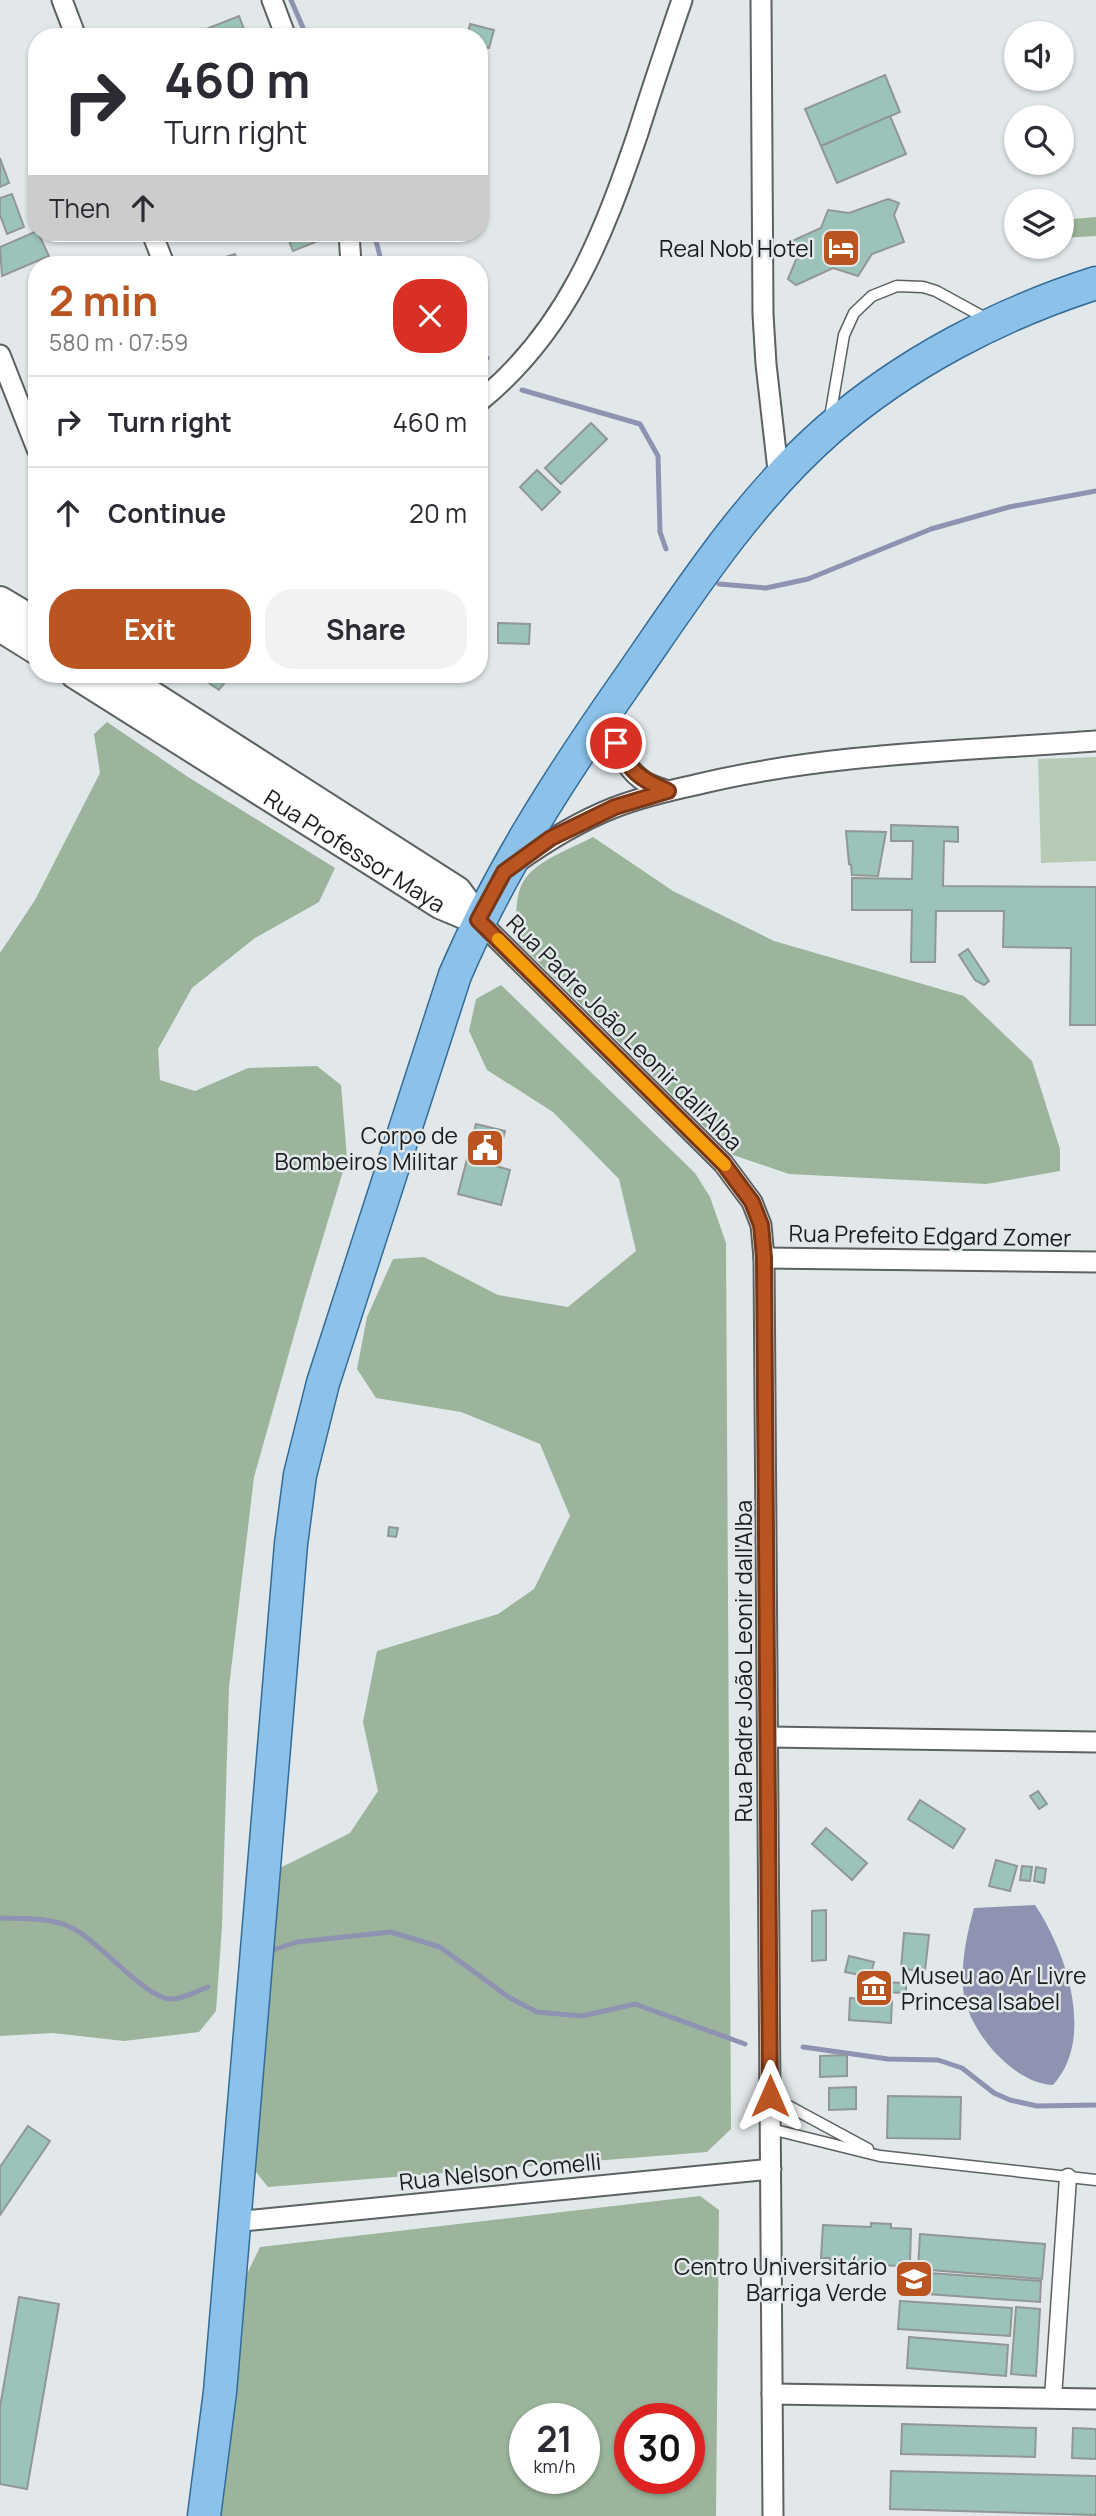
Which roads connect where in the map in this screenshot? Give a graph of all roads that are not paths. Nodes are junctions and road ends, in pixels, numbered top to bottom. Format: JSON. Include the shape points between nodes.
{"nodes":[{"id":1,"x":62,"y":0,"type":"edge"},
{"id":2,"x":272,"y":0,"type":"edge"},
{"id":3,"x":682,"y":0,"type":"edge"},
{"id":4,"x":761,"y":0,"type":"edge"},
{"id":5,"x":73,"y":28,"type":"edge"},
{"id":6,"x":283,"y":28,"type":"edge"},
{"id":7,"x":1096,"y":283,"type":"edge"},
{"id":8,"x":993,"y":323,"type":"junction"},
{"id":9,"x":0,"y":355,"type":"edge"},
{"id":10,"x":488,"y":395,"type":"edge"},
{"id":11,"x":28,"y":426,"type":"edge"},
{"id":12,"x":827,"y":431,"type":"junction"},
{"id":13,"x":779,"y":479,"type":"junction"},
{"id":14,"x":0,"y":601,"type":"edge"},
{"id":15,"x":28,"y":618,"type":"edge"},
{"id":16,"x":0,"y":627,"type":"edge"},
{"id":17,"x":28,"y":644,"type":"edge"},
{"id":18,"x":89,"y":683,"type":"edge"},
{"id":19,"x":132,"y":683,"type":"edge"},
{"id":20,"x":609,"y":707,"type":"junction"},
{"id":21,"x":1096,"y":741,"type":"edge"},
{"id":22,"x":668,"y":791,"type":"junction"},
{"id":23,"x":504,"y":872,"type":"junction"},
{"id":24,"x":478,"y":920,"type":"junction"},
{"id":25,"x":764,"y":1258,"type":"junction"},
{"id":26,"x":1096,"y":1262,"type":"edge"},
{"id":27,"x":768,"y":1737,"type":"junction"},
{"id":28,"x":1096,"y":1742,"type":"edge"},
{"id":29,"x":770,"y":2096,"type":"junction"},
{"id":30,"x":771,"y":2129,"type":"junction"},
{"id":31,"x":880,"y":2156,"type":"junction"},
{"id":32,"x":771,"y":2169,"type":"junction"},
{"id":33,"x":1068,"y":2177,"type":"junction"},
{"id":34,"x":1096,"y":2180,"type":"edge"},
{"id":35,"x":233,"y":2222,"type":"junction"},
{"id":36,"x":772,"y":2394,"type":"junction"},
{"id":37,"x":1053,"y":2398,"type":"junction"},
{"id":38,"x":1096,"y":2399,"type":"edge"},
{"id":39,"x":204,"y":2516,"type":"edge"},
{"id":40,"x":773,"y":2516,"type":"edge"}],
"edges":[{"from":1,"to":5,"type":"street"},
{"from":2,"to":6,"type":"street"},
{"from":3,"to":10,"type":"street","via":[[593,253],[546,333]]},
{"from":4,"to":13,"type":"street","via":[[763,314]]},
{"from":7,"to":8,"type":"main road"},
{"from":8,"to":12,"type":"main road","via":[[878,390]]},
{"from":8,"to":12,"type":"lane","via":[[923,287],[897,286],[872,296],[854,313],[844,335]]},
{"from":9,"to":11,"type":"street"},
{"from":12,"to":13,"type":"main road"},
{"from":13,"to":20,"type":"main road","via":[[706,568]]},
{"from":14,"to":15,"type":"main road"},
{"from":16,"to":17,"type":"main road"},
{"from":18,"to":24,"type":"main road","name":"Rua Professor Maya","via":[[440,904]]},
{"from":19,"to":24,"type":"main road","name":"Rua Professor Maya","via":[[457,891]]},
{"from":20,"to":22,"type":"street","via":[[616,743],[626,762],[641,779]]},
{"from":20,"to":23,"type":"main road"},
{"from":21,"to":22,"type":"street","via":[[842,760],[734,775]]},
{"from":22,"to":23,"type":"street","via":[[587,819]]},
{"from":23,"to":24,"type":"main road"},
{"from":24,"to":25,"type":"street","name":"Rua Padre João Leonir dall'Alba","via":[[723,1163],[752,1202],[761,1225]]},
{"from":24,"to":35,"type":"main road","via":[[438,1021],[323,1383],[300,1475]]},
{"from":25,"to":26,"type":"street","name":"Rua Prefeito Edgard Zomer"},
{"from":25,"to":27,"type":"street","name":"Rua Padre João Leonir dall'Alba"},
{"from":27,"to":28,"type":"street"},
{"from":27,"to":29,"type":"street","name":"Rua Padre João Leonir dall'Alba"},
{"from":29,"to":30,"type":"street","name":"Rua Padre João Leonir dall'Alba"},
{"from":29,"to":31,"type":"lane"},
{"from":30,"to":31,"type":"lane"},
{"from":30,"to":32,"type":"street","name":"Rua Padre João Leonir dall'Alba"},
{"from":31,"to":33,"type":"lane"},
{"from":32,"to":35,"type":"street","name":"Rua Nelson Comelli"},
{"from":32,"to":36,"type":"street","name":"Rua Padre João Leonir dall'Alba"},
{"from":33,"to":34,"type":"lane"},
{"from":33,"to":37,"type":"street"},
{"from":35,"to":39,"type":"main road","via":[[220,2392]]},
{"from":36,"to":37,"type":"street"},
{"from":36,"to":40,"type":"street","name":"Rua Padre João Leonir dall'Alba"},
{"from":37,"to":38,"type":"street"}]}
